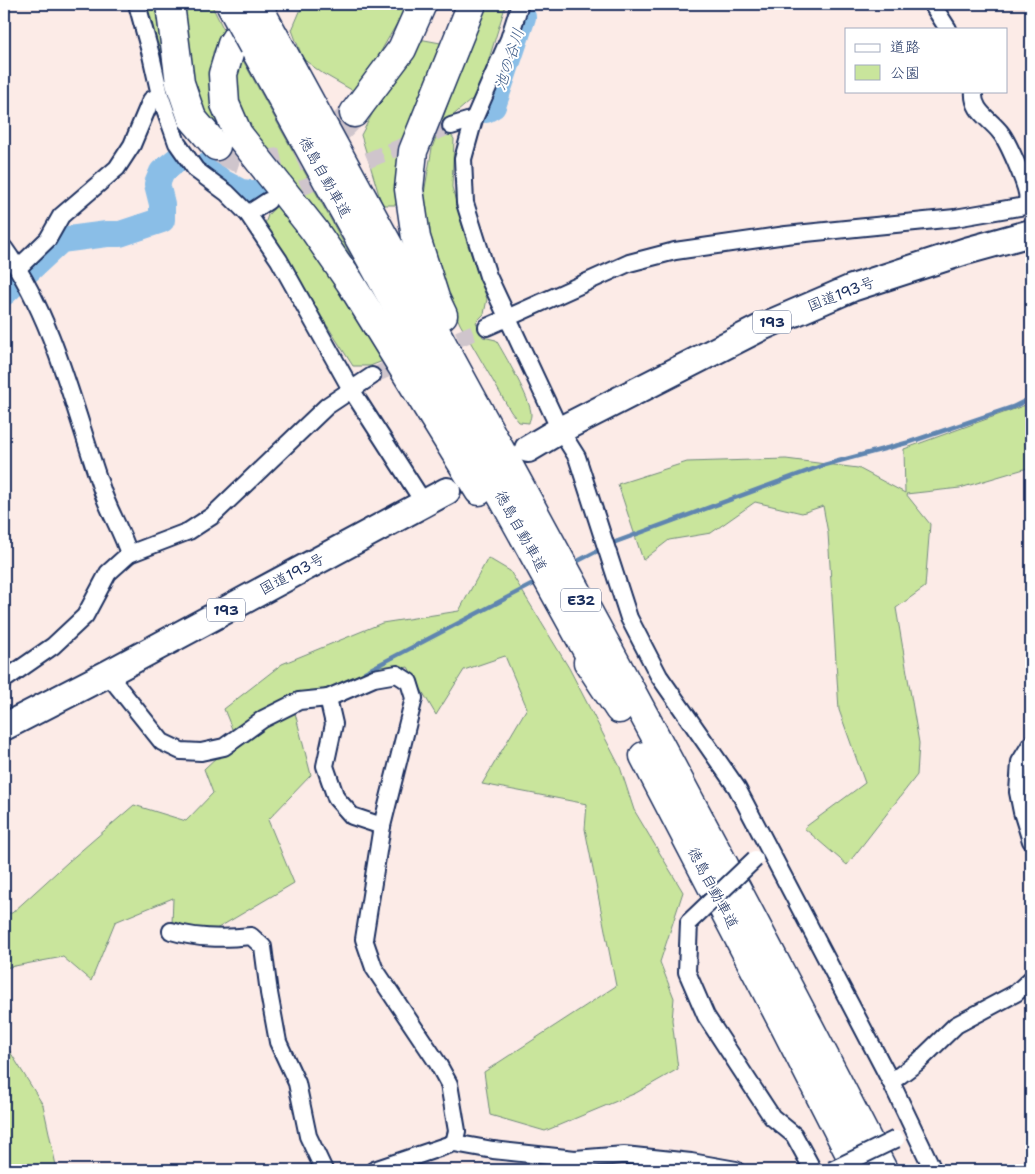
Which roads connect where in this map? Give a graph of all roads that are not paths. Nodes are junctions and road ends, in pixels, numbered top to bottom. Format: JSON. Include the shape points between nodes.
{"nodes":[{"id":1,"x":137,"y":4,"type":"edge"},
{"id":2,"x":170,"y":4,"type":"edge"},
{"id":3,"x":230,"y":4,"type":"edge"},
{"id":4,"x":257,"y":4,"type":"edge"},
{"id":5,"x":267,"y":4,"type":"edge"},
{"id":6,"x":422,"y":4,"type":"edge"},
{"id":7,"x":472,"y":4,"type":"edge"},
{"id":8,"x":520,"y":4,"type":"edge"},
{"id":9,"x":932,"y":4,"type":"edge"},
{"id":10,"x":947,"y":28,"type":"edge"},
{"id":11,"x":263,"y":40,"type":"junction"},
{"id":12,"x":974,"y":92,"type":"edge"},
{"id":13,"x":160,"y":95,"type":"junction"},
{"id":14,"x":354,"y":113,"type":"tunnel mouth"},
{"id":15,"x":474,"y":119,"type":"junction"},
{"id":16,"x":452,"y":126,"type":"tunnel mouth"},
{"id":17,"x":216,"y":146,"type":"tunnel mouth"},
{"id":18,"x":268,"y":202,"type":"tunnel mouth"},
{"id":19,"x":1029,"y":205,"type":"edge"},
{"id":20,"x":248,"y":214,"type":"junction"},
{"id":21,"x":1031,"y":233,"type":"edge"},
{"id":22,"x":4,"y":248,"type":"edge"},
{"id":23,"x":21,"y":273,"type":"junction"},
{"id":24,"x":506,"y":318,"type":"junction"},
{"id":25,"x":487,"y":327,"type":"tunnel mouth"},
{"id":26,"x":372,"y":376,"type":"tunnel mouth"},
{"id":27,"x":352,"y":391,"type":"junction"},
{"id":28,"x":560,"y":430,"type":"junction"},
{"id":29,"x":528,"y":449,"type":"dead end"},
{"id":30,"x":447,"y":491,"type":"dead end"},
{"id":31,"x":424,"y":503,"type":"junction"},
{"id":32,"x":556,"y":553,"type":"junction"},
{"id":33,"x":129,"y":554,"type":"junction"},
{"id":34,"x":109,"y":673,"type":"junction"},
{"id":35,"x":4,"y":680,"type":"edge"},
{"id":36,"x":328,"y":698,"type":"junction"},
{"id":37,"x":619,"y":709,"type":"junction"},
{"id":38,"x":4,"y":727,"type":"edge"},
{"id":39,"x":1031,"y":744,"type":"edge"},
{"id":40,"x":382,"y":826,"type":"junction"},
{"id":41,"x":1031,"y":841,"type":"edge"},
{"id":42,"x":768,"y":848,"type":"junction"},
{"id":43,"x":171,"y":930,"type":"dead end"},
{"id":44,"x":1031,"y":979,"type":"edge"},
{"id":45,"x":891,"y":1082,"type":"junction"},
{"id":46,"x":915,"y":1130,"type":"junction"},
{"id":47,"x":454,"y":1143,"type":"junction"},
{"id":48,"x":324,"y":1170,"type":"edge"},
{"id":49,"x":374,"y":1170,"type":"edge"},
{"id":50,"x":736,"y":1170,"type":"edge"},
{"id":51,"x":813,"y":1170,"type":"edge"},
{"id":52,"x":831,"y":1170,"type":"edge"},
{"id":53,"x":858,"y":1170,"type":"edge"},
{"id":54,"x":883,"y":1170,"type":"edge"},
{"id":55,"x":933,"y":1170,"type":"edge"}],
"edges":[{"from":1,"to":13,"type":"street"},
{"from":2,"to":17,"type":"highway","via":[[180,83],[192,118]]},
{"from":3,"to":11,"type":"highway","name":"徳島自動車道","number":"E32","bridge":true},
{"from":4,"to":11,"type":"highway","name":"徳島自動車道","number":"E32","bridge":true},
{"from":5,"to":37,"type":"highway","via":[[248,19],[232,44],[223,74],[225,104],[238,134],[314,230],[350,282],[488,506]]},
{"from":6,"to":14,"type":"highway","via":[[402,49]]},
{"from":7,"to":32,"type":"highway","via":[[413,152],[409,189],[416,238],[435,298]]},
{"from":8,"to":15,"type":"street","via":[[509,39]]},
{"from":9,"to":10,"type":"street"},
{"from":11,"to":32,"type":"highway","name":"徳島自動車道","number":"E32"},
{"from":11,"to":37,"type":"highway","name":"徳島自動車道","number":"E32"},
{"from":12,"to":19,"type":"street","via":[[976,108],[1002,133]]},
{"from":13,"to":20,"type":"street","via":[[177,143],[196,170]]},
{"from":13,"to":23,"type":"street","via":[[151,100],[132,145],[117,168],[61,216],[48,239]]},
{"from":15,"to":16,"type":"street"},
{"from":15,"to":24,"type":"street","via":[[463,159],[465,203],[488,276]]},
{"from":18,"to":20,"type":"street"},
{"from":19,"to":24,"type":"street","via":[[955,218],[675,250],[629,263]]},
{"from":20,"to":27,"type":"street","via":[[278,260]]},
{"from":21,"to":28,"type":"highway","name":"国道193号","number":"193","via":[[852,288],[764,326]]},
{"from":22,"to":23,"type":"street"},
{"from":23,"to":33,"type":"street","via":[[54,343],[106,504]]},
{"from":24,"to":25,"type":"street"},
{"from":24,"to":28,"type":"street"},
{"from":26,"to":27,"type":"street"},
{"from":27,"to":31,"type":"street"},
{"from":27,"to":33,"type":"street","via":[[313,418],[212,516],[189,531]]},
{"from":28,"to":29,"type":"highway","name":"国道193号","number":"193"},
{"from":28,"to":42,"type":"street","via":[[577,457],[629,618],[659,676],[737,788]]},
{"from":30,"to":31,"type":"highway","name":"国道193号","number":"193"},
{"from":31,"to":34,"type":"highway","name":"国道193号","number":"193"},
{"from":32,"to":54,"type":"highway","name":"徳島自動車道","number":"E32","via":[[805,1017]]},
{"from":33,"to":35,"type":"street","via":[[108,574],[85,616],[53,646]]},
{"from":34,"to":36,"type":"street","via":[[162,742],[180,750],[201,752],[224,747],[263,718],[299,701]]},
{"from":34,"to":38,"type":"highway","name":"国道193号","number":"193"},
{"from":36,"to":40,"type":"street","via":[[334,724],[325,766],[336,798],[352,816]]},
{"from":36,"to":40,"type":"street","via":[[374,678],[397,674],[409,682],[414,698]]},
{"from":37,"to":53,"type":"highway","name":"徳島自動車道","number":"E32"},
{"from":39,"to":41,"type":"street","via":[[1020,762],[1018,792]]},
{"from":40,"to":47,"type":"street","via":[[364,939],[374,968],[449,1084],[457,1131]]},
{"from":42,"to":45,"type":"street"},
{"from":42,"to":51,"type":"street","bridge":true,"via":[[689,922],[687,972],[706,1016],[772,1117],[794,1135]]},
{"from":43,"to":48,"type":"street","via":[[220,939],[250,936],[263,947],[278,1042],[297,1083],[308,1136]]},
{"from":44,"to":45,"type":"street","via":[[1016,993],[956,1025],[919,1062]]},
{"from":45,"to":46,"type":"street"},
{"from":46,"to":52,"type":"street","bridge":true},
{"from":46,"to":55,"type":"street"},
{"from":47,"to":49,"type":"street"},
{"from":47,"to":50,"type":"street","via":[[575,1159],[624,1155]]}]}
